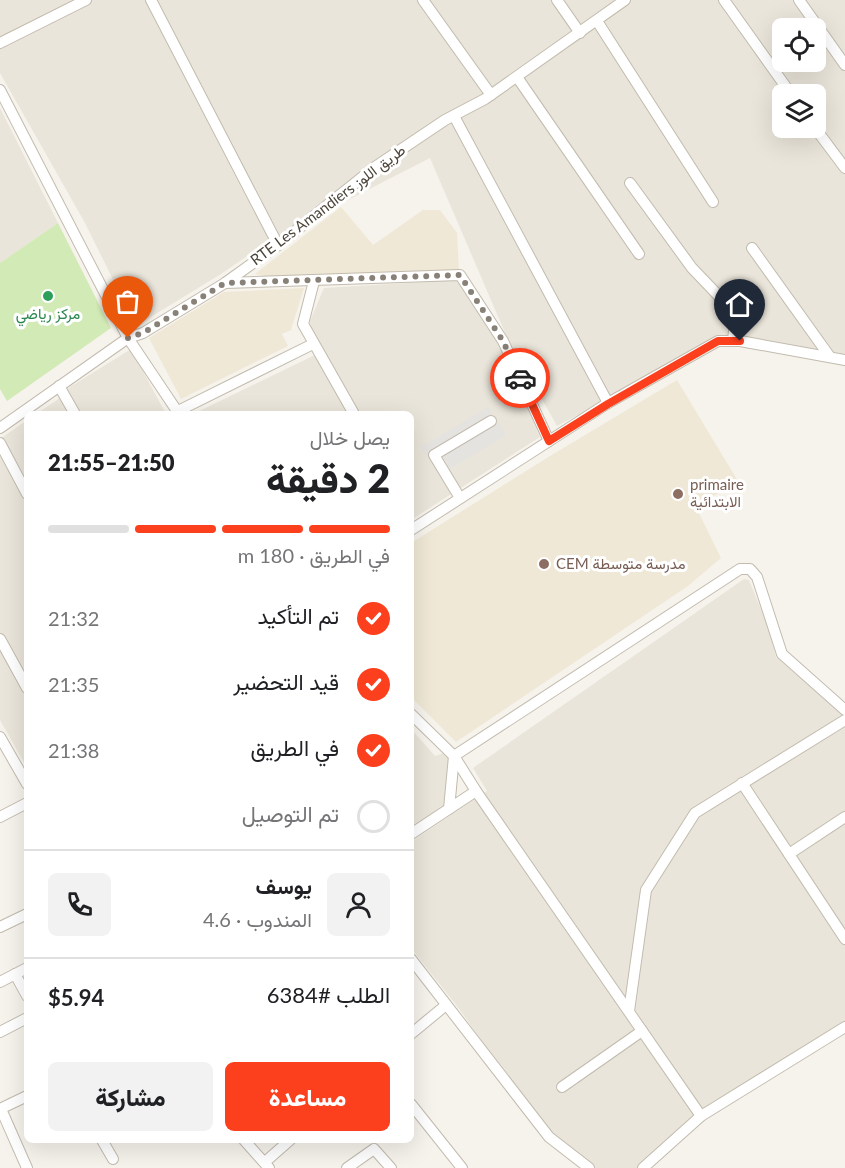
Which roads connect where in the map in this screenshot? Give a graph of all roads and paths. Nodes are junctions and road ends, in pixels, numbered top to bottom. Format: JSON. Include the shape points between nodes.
{"nodes":[{"id":1,"x":86,"y":0,"type":"edge"},
{"id":2,"x":151,"y":0,"type":"edge"},
{"id":3,"x":423,"y":0,"type":"edge"},
{"id":4,"x":557,"y":0,"type":"edge"},
{"id":5,"x":724,"y":0,"type":"edge"},
{"id":6,"x":799,"y":0,"type":"edge"},
{"id":7,"x":619,"y":2,"type":"edge"},
{"id":8,"x":597,"y":21,"type":"junction"},
{"id":9,"x":580,"y":33,"type":"junction"},
{"id":10,"x":0,"y":43,"type":"edge"},
{"id":11,"x":845,"y":65,"type":"edge"},
{"id":12,"x":518,"y":77,"type":"junction"},
{"id":13,"x":783,"y":84,"type":"edge"},
{"id":14,"x":0,"y":90,"type":"edge"},
{"id":15,"x":490,"y":96,"type":"junction"},
{"id":16,"x":454,"y":116,"type":"junction"},
{"id":17,"x":822,"y":138,"type":"edge"},
{"id":18,"x":845,"y":168,"type":"edge"},
{"id":19,"x":630,"y":183,"type":"dead end"},
{"id":20,"x":713,"y":202,"type":"dead end"},
{"id":21,"x":278,"y":245,"type":"junction"},
{"id":22,"x":752,"y":249,"type":"dead end"},
{"id":23,"x":639,"y":254,"type":"dead end"},
{"id":24,"x":314,"y":281,"type":"junction"},
{"id":25,"x":225,"y":283,"type":"junction"},
{"id":26,"x":128,"y":338,"type":"junction"},
{"id":27,"x":733,"y":340,"type":"junction"},
{"id":28,"x":313,"y":344,"type":"junction"},
{"id":29,"x":830,"y":357,"type":"junction"},
{"id":30,"x":845,"y":360,"type":"edge"},
{"id":31,"x":59,"y":386,"type":"junction"},
{"id":32,"x":608,"y":404,"type":"junction"},
{"id":33,"x":73,"y":411,"type":"edge"},
{"id":34,"x":177,"y":411,"type":"edge"},
{"id":35,"x":180,"y":411,"type":"edge"},
{"id":36,"x":352,"y":411,"type":"edge"},
{"id":37,"x":490,"y":421,"type":"dead end"},
{"id":38,"x":0,"y":428,"type":"edge"},
{"id":39,"x":549,"y":441,"type":"junction"},
{"id":40,"x":0,"y":442,"type":"edge"},
{"id":41,"x":24,"y":488,"type":"edge"},
{"id":42,"x":460,"y":498,"type":"junction"},
{"id":43,"x":414,"y":528,"type":"edge"},
{"id":44,"x":0,"y":639,"type":"edge"},
{"id":45,"x":24,"y":683,"type":"edge"},
{"id":46,"x":845,"y":710,"type":"edge"},
{"id":47,"x":414,"y":717,"type":"edge"},
{"id":48,"x":845,"y":720,"type":"edge"},
{"id":49,"x":0,"y":737,"type":"edge"},
{"id":50,"x":454,"y":756,"type":"junction"},
{"id":51,"x":24,"y":779,"type":"edge"},
{"id":52,"x":742,"y":783,"type":"junction"},
{"id":53,"x":476,"y":791,"type":"junction"},
{"id":54,"x":24,"y":805,"type":"edge"},
{"id":55,"x":449,"y":809,"type":"junction"},
{"id":56,"x":0,"y":817,"type":"edge"},
{"id":57,"x":845,"y":817,"type":"edge"},
{"id":58,"x":414,"y":832,"type":"edge"},
{"id":59,"x":789,"y":854,"type":"junction"},
{"id":60,"x":24,"y":915,"type":"edge"},
{"id":61,"x":0,"y":927,"type":"edge"},
{"id":62,"x":845,"y":939,"type":"edge"},
{"id":63,"x":414,"y":963,"type":"edge"},
{"id":64,"x":24,"y":970,"type":"edge"},
{"id":65,"x":15,"y":974,"type":"junction"},
{"id":66,"x":0,"y":982,"type":"edge"},
{"id":67,"x":24,"y":990,"type":"edge"},
{"id":68,"x":446,"y":1005,"type":"junction"},
{"id":69,"x":629,"y":1011,"type":"junction"},
{"id":70,"x":24,"y":1020,"type":"edge"},
{"id":71,"x":845,"y":1027,"type":"edge"},
{"id":72,"x":642,"y":1031,"type":"junction"},
{"id":73,"x":0,"y":1032,"type":"edge"},
{"id":74,"x":414,"y":1032,"type":"edge"},
{"id":75,"x":562,"y":1087,"type":"dead end"},
{"id":76,"x":24,"y":1098,"type":"edge"},
{"id":77,"x":414,"y":1108,"type":"edge"},
{"id":78,"x":1,"y":1109,"type":"edge"},
{"id":79,"x":701,"y":1116,"type":"junction"},
{"id":80,"x":104,"y":1143,"type":"edge"},
{"id":81,"x":247,"y":1143,"type":"edge"},
{"id":82,"x":287,"y":1143,"type":"edge"},
{"id":83,"x":113,"y":1159,"type":"dead end"},
{"id":84,"x":267,"y":1165,"type":"edge"},
{"id":85,"x":27,"y":1168,"type":"edge"},
{"id":86,"x":347,"y":1168,"type":"edge"},
{"id":87,"x":391,"y":1168,"type":"edge"},
{"id":88,"x":462,"y":1168,"type":"edge"},
{"id":89,"x":589,"y":1168,"type":"edge"},
{"id":90,"x":643,"y":1168,"type":"edge"}],
"edges":[{"from":1,"to":10,"type":"street"},
{"from":2,"to":21,"type":"street"},
{"from":3,"to":15,"type":"street"},
{"from":4,"to":9,"type":"street"},
{"from":5,"to":13,"type":"street"},
{"from":6,"to":11,"type":"street"},
{"from":7,"to":8,"type":"street","name":"RTE Les Amandiers طريق اللوز"},
{"from":8,"to":9,"type":"street","name":"RTE Les Amandiers طريق اللوز"},
{"from":8,"to":20,"type":"street"},
{"from":9,"to":12,"type":"street","name":"RTE Les Amandiers طريق اللوز"},
{"from":12,"to":15,"type":"street","name":"RTE Les Amandiers طريق اللوز"},
{"from":12,"to":23,"type":"street"},
{"from":14,"to":26,"type":"street"},
{"from":15,"to":16,"type":"street","name":"RTE Les Amandiers طريق اللوز"},
{"from":16,"to":21,"type":"street","name":"RTE Les Amandiers طريق اللوز","via":[[375,167]]},
{"from":16,"to":32,"type":"street"},
{"from":17,"to":18,"type":"street"},
{"from":19,"to":27,"type":"street","via":[[692,268],[736,314]]},
{"from":21,"to":25,"type":"street","name":"RTE Les Amandiers طريق اللوز"},
{"from":22,"to":29,"type":"street"},
{"from":24,"to":25,"type":"street"},
{"from":24,"to":28,"type":"street","via":[[303,324]]},
{"from":24,"to":39,"type":"street","via":[[460,275],[503,341]]},
{"from":25,"to":26,"type":"street","name":"RTE Les Amandiers طريق اللوز","via":[[143,333]]},
{"from":26,"to":31,"type":"street","name":"RTE Les Amandiers طريق اللوز"},
{"from":26,"to":34,"type":"street"},
{"from":27,"to":29,"type":"street"},
{"from":27,"to":32,"type":"street","via":[[718,341]]},
{"from":28,"to":35,"type":"street"},
{"from":28,"to":36,"type":"street"},
{"from":29,"to":30,"type":"street"},
{"from":31,"to":33,"type":"street"},
{"from":31,"to":38,"type":"street","name":"RTE Les Amandiers طريق اللوز"},
{"from":32,"to":39,"type":"street"},
{"from":37,"to":42,"type":"street","via":[[434,455]]},
{"from":39,"to":42,"type":"street"},
{"from":40,"to":41,"type":"street"},
{"from":42,"to":43,"type":"street"},
{"from":44,"to":45,"type":"street"},
{"from":46,"to":50,"type":"street","via":[[782,654],[757,578],[750,569],[740,569]]},
{"from":47,"to":50,"type":"street"},
{"from":48,"to":52,"type":"street"},
{"from":49,"to":51,"type":"street"},
{"from":50,"to":53,"type":"street"},
{"from":50,"to":55,"type":"street"},
{"from":52,"to":59,"type":"street"},
{"from":52,"to":69,"type":"street","via":[[695,813],[646,890]]},
{"from":53,"to":55,"type":"street"},
{"from":53,"to":69,"type":"street"},
{"from":54,"to":56,"type":"street"},
{"from":55,"to":58,"type":"street"},
{"from":57,"to":59,"type":"street"},
{"from":59,"to":62,"type":"street"},
{"from":60,"to":61,"type":"street"},
{"from":63,"to":68,"type":"street"},
{"from":64,"to":65,"type":"street"},
{"from":65,"to":66,"type":"street"},
{"from":65,"to":67,"type":"street"},
{"from":68,"to":74,"type":"street"},
{"from":68,"to":89,"type":"street","via":[[549,1137]]},
{"from":69,"to":72,"type":"street"},
{"from":70,"to":73,"type":"street"},
{"from":71,"to":79,"type":"street"},
{"from":72,"to":75,"type":"street"},
{"from":72,"to":79,"type":"street"},
{"from":76,"to":78,"type":"street"},
{"from":77,"to":88,"type":"street"},
{"from":78,"to":85,"type":"street"},
{"from":79,"to":90,"type":"street"},
{"from":80,"to":83,"type":"street"},
{"from":81,"to":84,"type":"street"},
{"from":82,"to":84,"type":"street"},
{"from":86,"to":87,"type":"street","via":[[374,1149]]}]}
